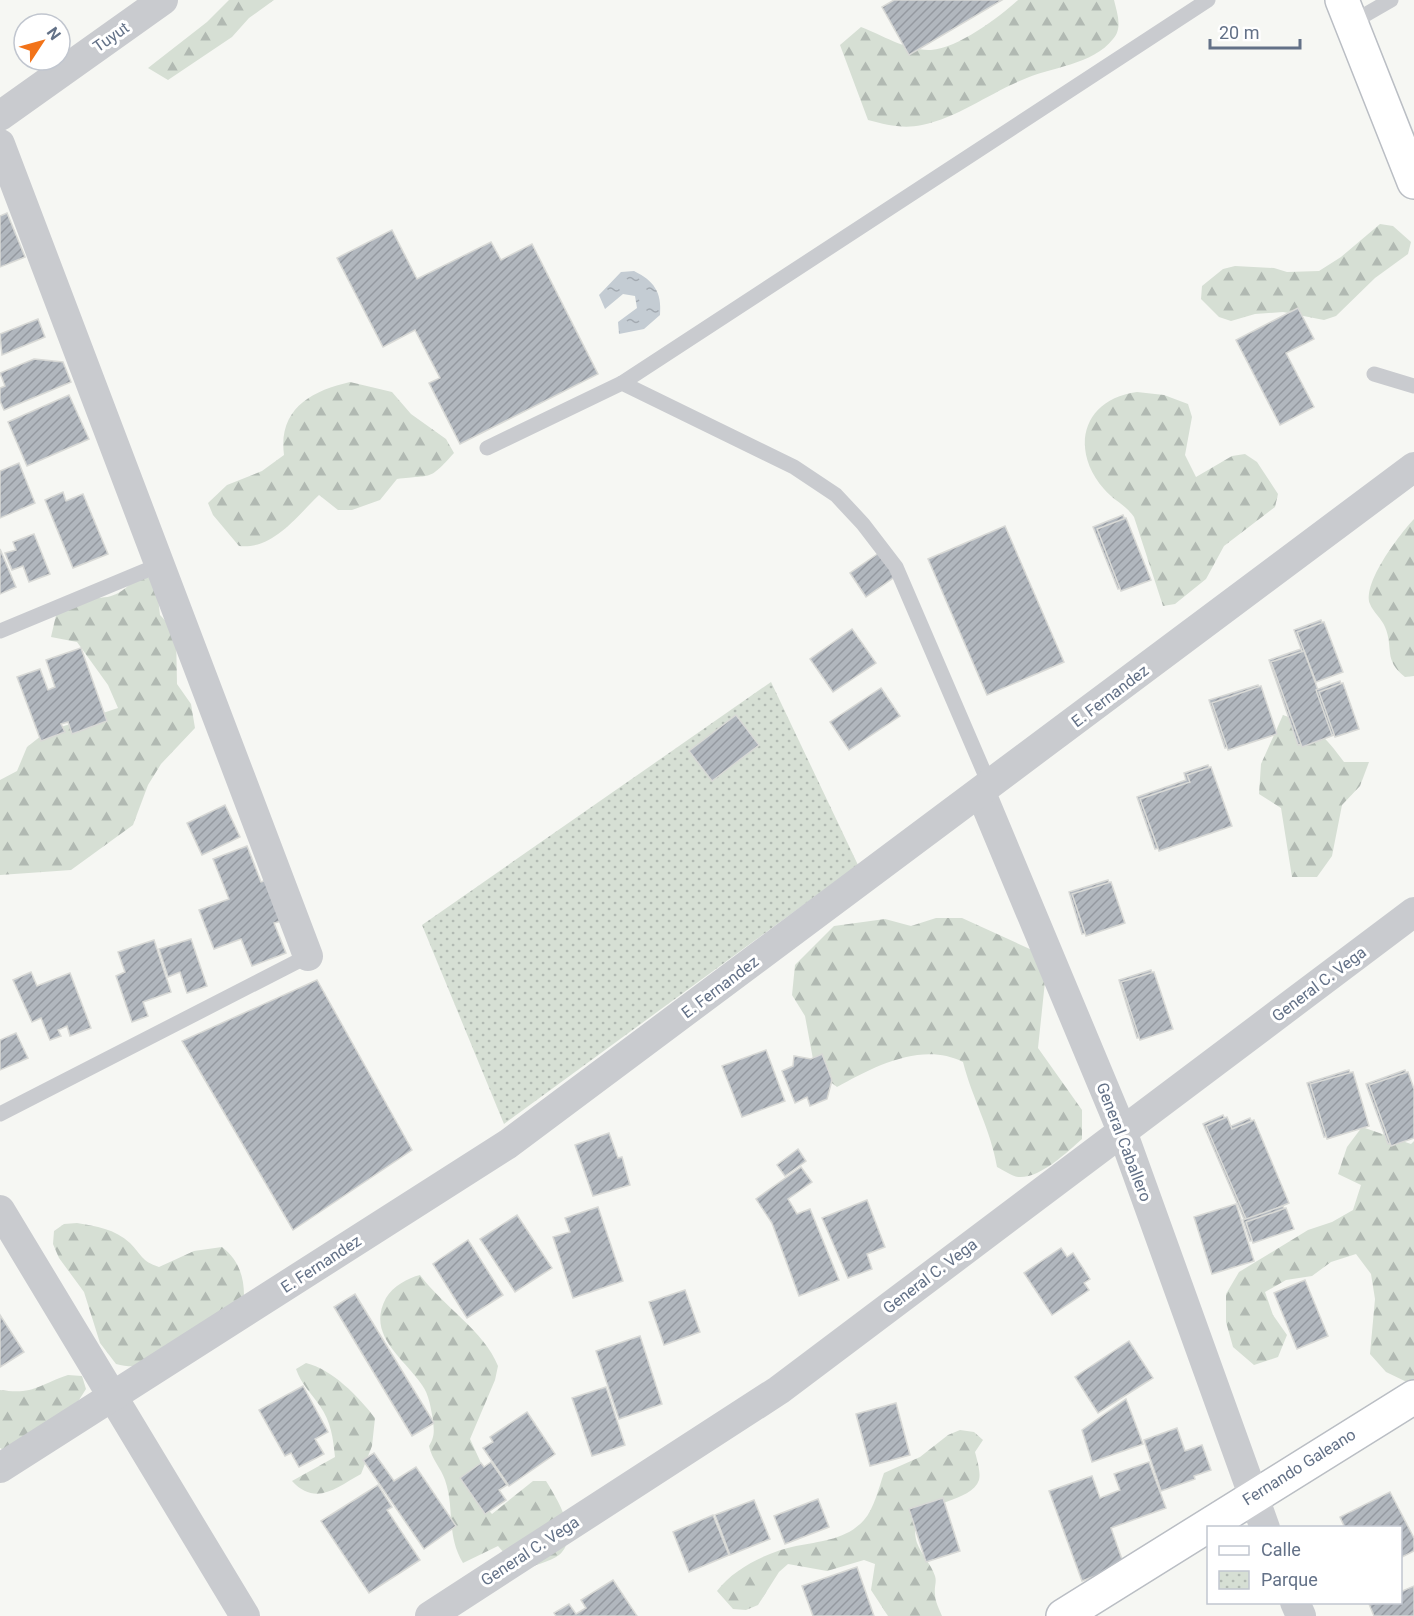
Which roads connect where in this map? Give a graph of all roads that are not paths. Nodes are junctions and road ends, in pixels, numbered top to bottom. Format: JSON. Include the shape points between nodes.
{"nodes":[{"id":1,"x":163,"y":0,"type":"edge"},
{"id":2,"x":1208,"y":0,"type":"edge"},
{"id":3,"x":1391,"y":0,"type":"edge"},
{"id":4,"x":1347,"y":11,"type":"edge"},
{"id":5,"x":0,"y":116,"type":"edge"},
{"id":6,"x":0,"y":144,"type":"edge"},
{"id":7,"x":1414,"y":182,"type":"edge"},
{"id":8,"x":1374,"y":374,"type":"dead end"},
{"id":9,"x":622,"y":383,"type":"junction"},
{"id":10,"x":1414,"y":386,"type":"edge"},
{"id":11,"x":488,"y":448,"type":"dead end"},
{"id":12,"x":1414,"y":467,"type":"edge"},
{"id":13,"x":159,"y":565,"type":"junction"},
{"id":14,"x":0,"y":631,"type":"edge"},
{"id":15,"x":986,"y":789,"type":"junction"},
{"id":16,"x":1414,"y":912,"type":"edge"},
{"id":17,"x":308,"y":956,"type":"joint"},
{"id":18,"x":0,"y":1114,"type":"edge"},
{"id":19,"x":1122,"y":1131,"type":"junction"},
{"id":20,"x":0,"y":1210,"type":"edge"},
{"id":21,"x":1414,"y":1397,"type":"edge"},
{"id":22,"x":112,"y":1398,"type":"junction"},
{"id":23,"x":0,"y":1467,"type":"edge"},
{"id":24,"x":1252,"y":1496,"type":"junction"},
{"id":25,"x":1265,"y":1526,"type":"edge"},
{"id":26,"x":245,"y":1616,"type":"edge"},
{"id":27,"x":430,"y":1616,"type":"edge"},
{"id":28,"x":1062,"y":1616,"type":"edge"}],
"edges":[{"from":1,"to":5,"type":"street","name":"Tuyut"},
{"from":2,"to":9,"type":"lane"},
{"from":3,"to":4,"type":"lane"},
{"from":4,"to":7,"type":"street"},
{"from":6,"to":13,"type":"street"},
{"from":8,"to":10,"type":"lane"},
{"from":9,"to":11,"type":"lane"},
{"from":9,"to":15,"type":"lane","via":[[794,467],[836,495],[863,524],[896,567]]},
{"from":12,"to":15,"type":"street","name":"E. Fernandez"},
{"from":13,"to":14,"type":"lane"},
{"from":13,"to":17,"type":"street"},
{"from":15,"to":19,"type":"street","name":"General Caballero"},
{"from":15,"to":22,"type":"street","name":"E. Fernandez","via":[[508,1144]]},
{"from":16,"to":19,"type":"street","name":"General C. Vega"},
{"from":17,"to":18,"type":"lane"},
{"from":19,"to":24,"type":"street","name":"General Caballero"},
{"from":19,"to":27,"type":"street","name":"General C. Vega","via":[[779,1390]]},
{"from":20,"to":22,"type":"street"},
{"from":21,"to":24,"type":"street","name":"Fernando Galeano"},
{"from":22,"to":23,"type":"street","name":"E. Fernandez"},
{"from":22,"to":26,"type":"street"},
{"from":24,"to":25,"type":"street","name":"General Caballero"},
{"from":24,"to":28,"type":"street","name":"Fernando Galeano"}]}
